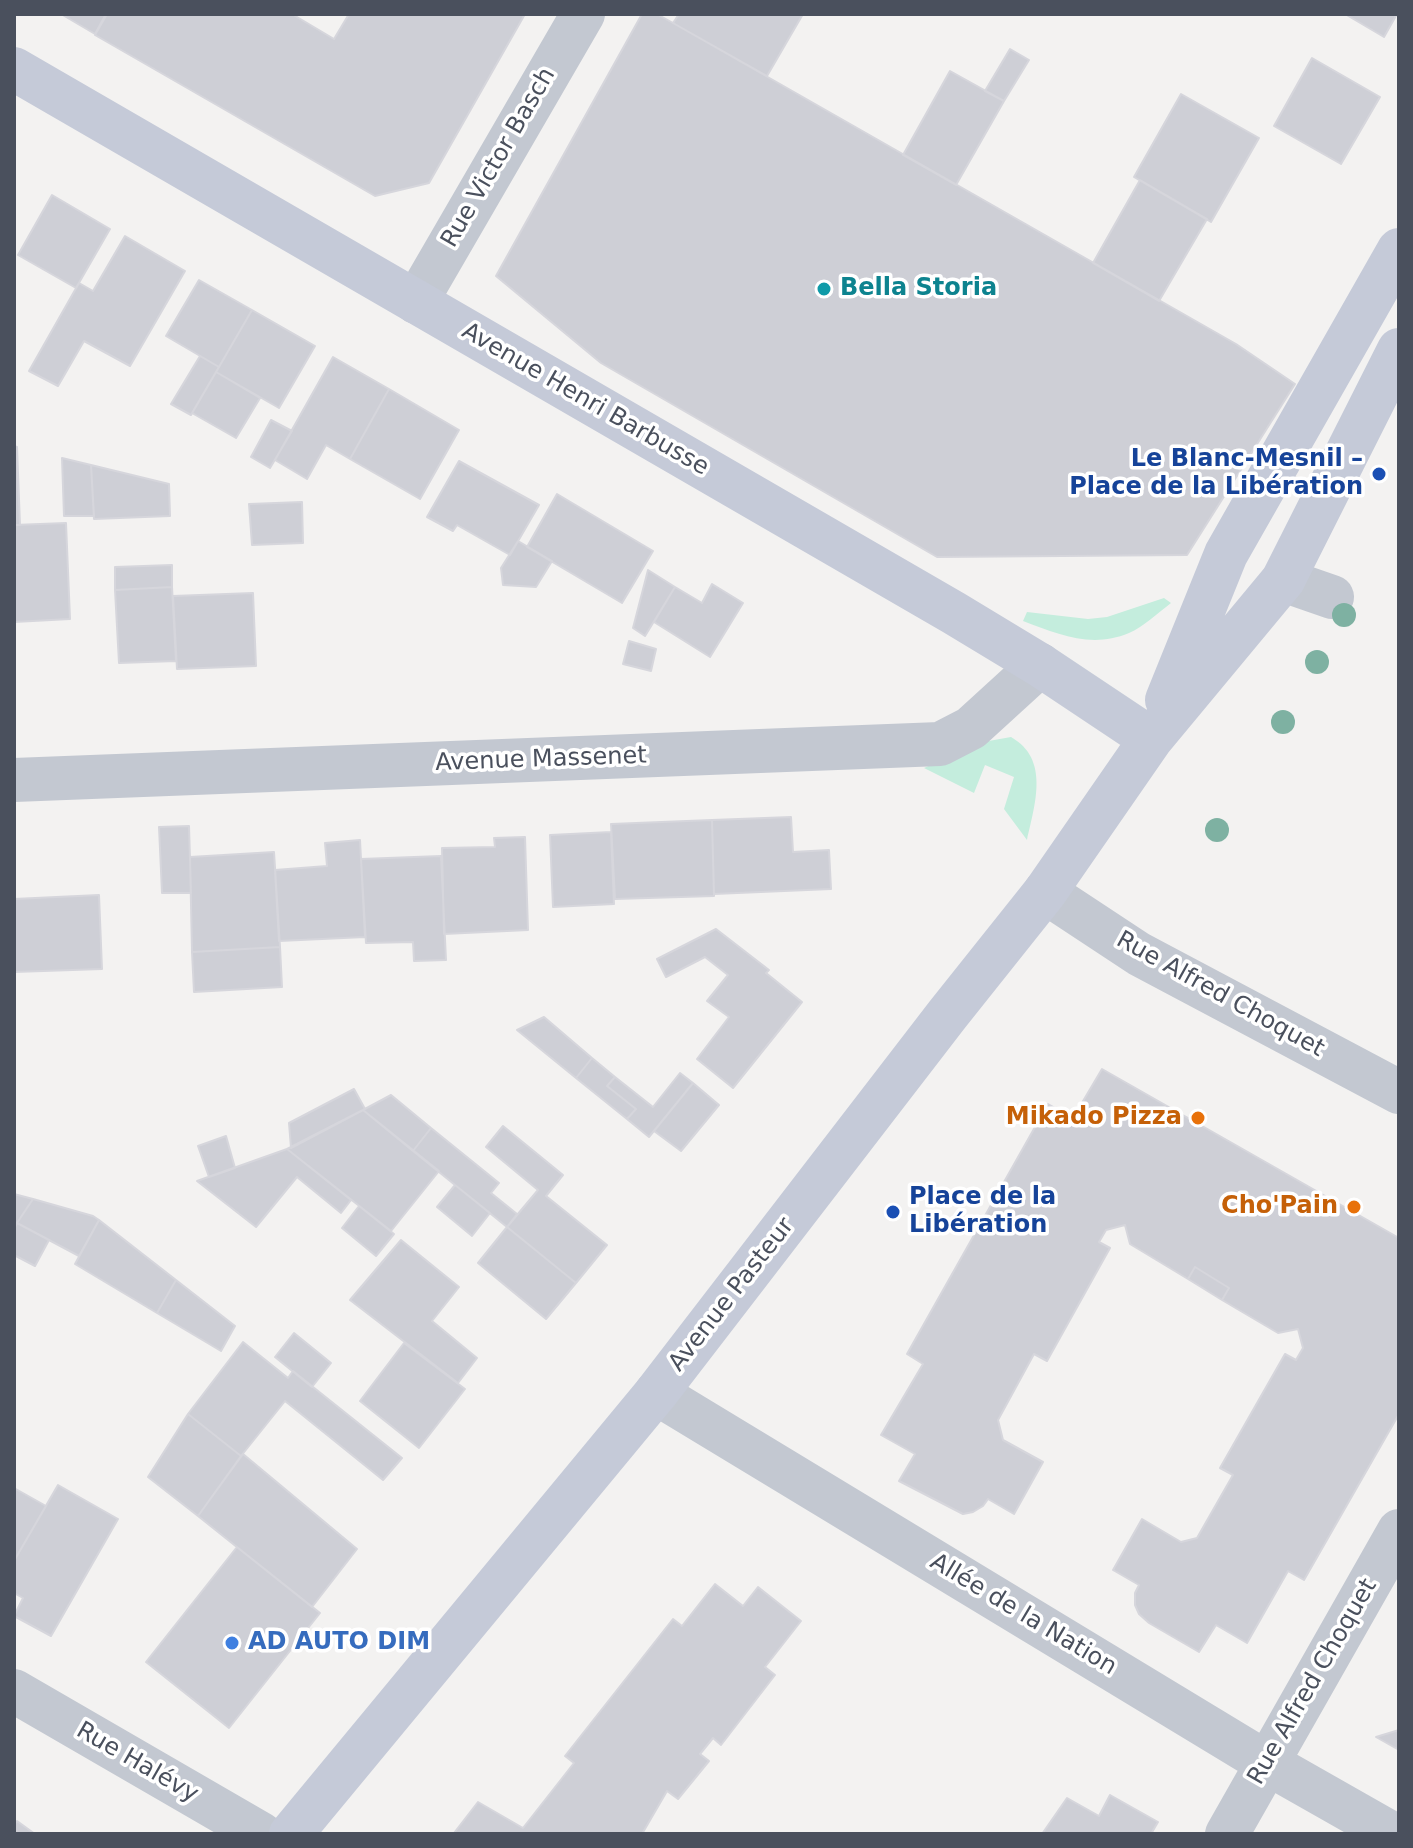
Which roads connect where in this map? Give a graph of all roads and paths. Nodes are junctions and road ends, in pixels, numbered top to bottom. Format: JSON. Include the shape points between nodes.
{"nodes":[{"id":1,"x":583,"y":14,"type":"edge"},
{"id":2,"x":14,"y":69,"type":"edge"},
{"id":3,"x":1399,"y":250,"type":"edge"},
{"id":4,"x":416,"y":302,"type":"junction"},
{"id":5,"x":1399,"y":350,"type":"edge"},
{"id":6,"x":1283,"y":580,"type":"junction"},
{"id":7,"x":1332,"y":597,"type":"dead end"},
{"id":8,"x":1040,"y":665,"type":"junction"},
{"id":9,"x":1151,"y":739,"type":"junction"},
{"id":10,"x":14,"y":780,"type":"edge"},
{"id":11,"x":1045,"y":892,"type":"junction"},
{"id":12,"x":1399,"y":1092,"type":"edge"},
{"id":13,"x":656,"y":1393,"type":"junction"},
{"id":14,"x":1399,"y":1531,"type":"edge"},
{"id":15,"x":14,"y":1691,"type":"edge"},
{"id":16,"x":1267,"y":1763,"type":"junction"},
{"id":17,"x":261,"y":1834,"type":"edge"},
{"id":18,"x":291,"y":1834,"type":"edge"},
{"id":19,"x":1227,"y":1834,"type":"edge"},
{"id":20,"x":1392,"y":1834,"type":"edge"}],
"edges":[{"from":1,"to":4,"type":"street","name":"Rue Victor Basch"},
{"from":2,"to":4,"type":"main road","name":"Avenue Henri Barbusse"},
{"from":3,"to":9,"type":"main road","via":[[1226,554]]},
{"from":4,"to":8,"type":"main road","name":"Avenue Henri Barbusse"},
{"from":5,"to":6,"type":"main road"},
{"from":6,"to":7,"type":"street"},
{"from":6,"to":9,"type":"main road"},
{"from":8,"to":9,"type":"main road","name":"Avenue Henri Barbusse"},
{"from":8,"to":10,"type":"street","name":"Avenue Massenet","via":[[971,728],[940,744]]},
{"from":9,"to":11,"type":"main road","name":"Avenue Pasteur"},
{"from":11,"to":12,"type":"street","name":"Rue Alfred Choquet","via":[[1139,954]]},
{"from":11,"to":13,"type":"main road","name":"Avenue Pasteur"},
{"from":13,"to":16,"type":"street","name":"Allée de la Nation"},
{"from":13,"to":18,"type":"main road","name":"Avenue Pasteur"},
{"from":14,"to":16,"type":"street","name":"Rue Alfred Choquet"},
{"from":15,"to":17,"type":"street","name":"Rue Halévy"},
{"from":16,"to":19,"type":"street","name":"Rue Alfred Choquet"},
{"from":16,"to":20,"type":"street","name":"Allée de la Nation"}]}
